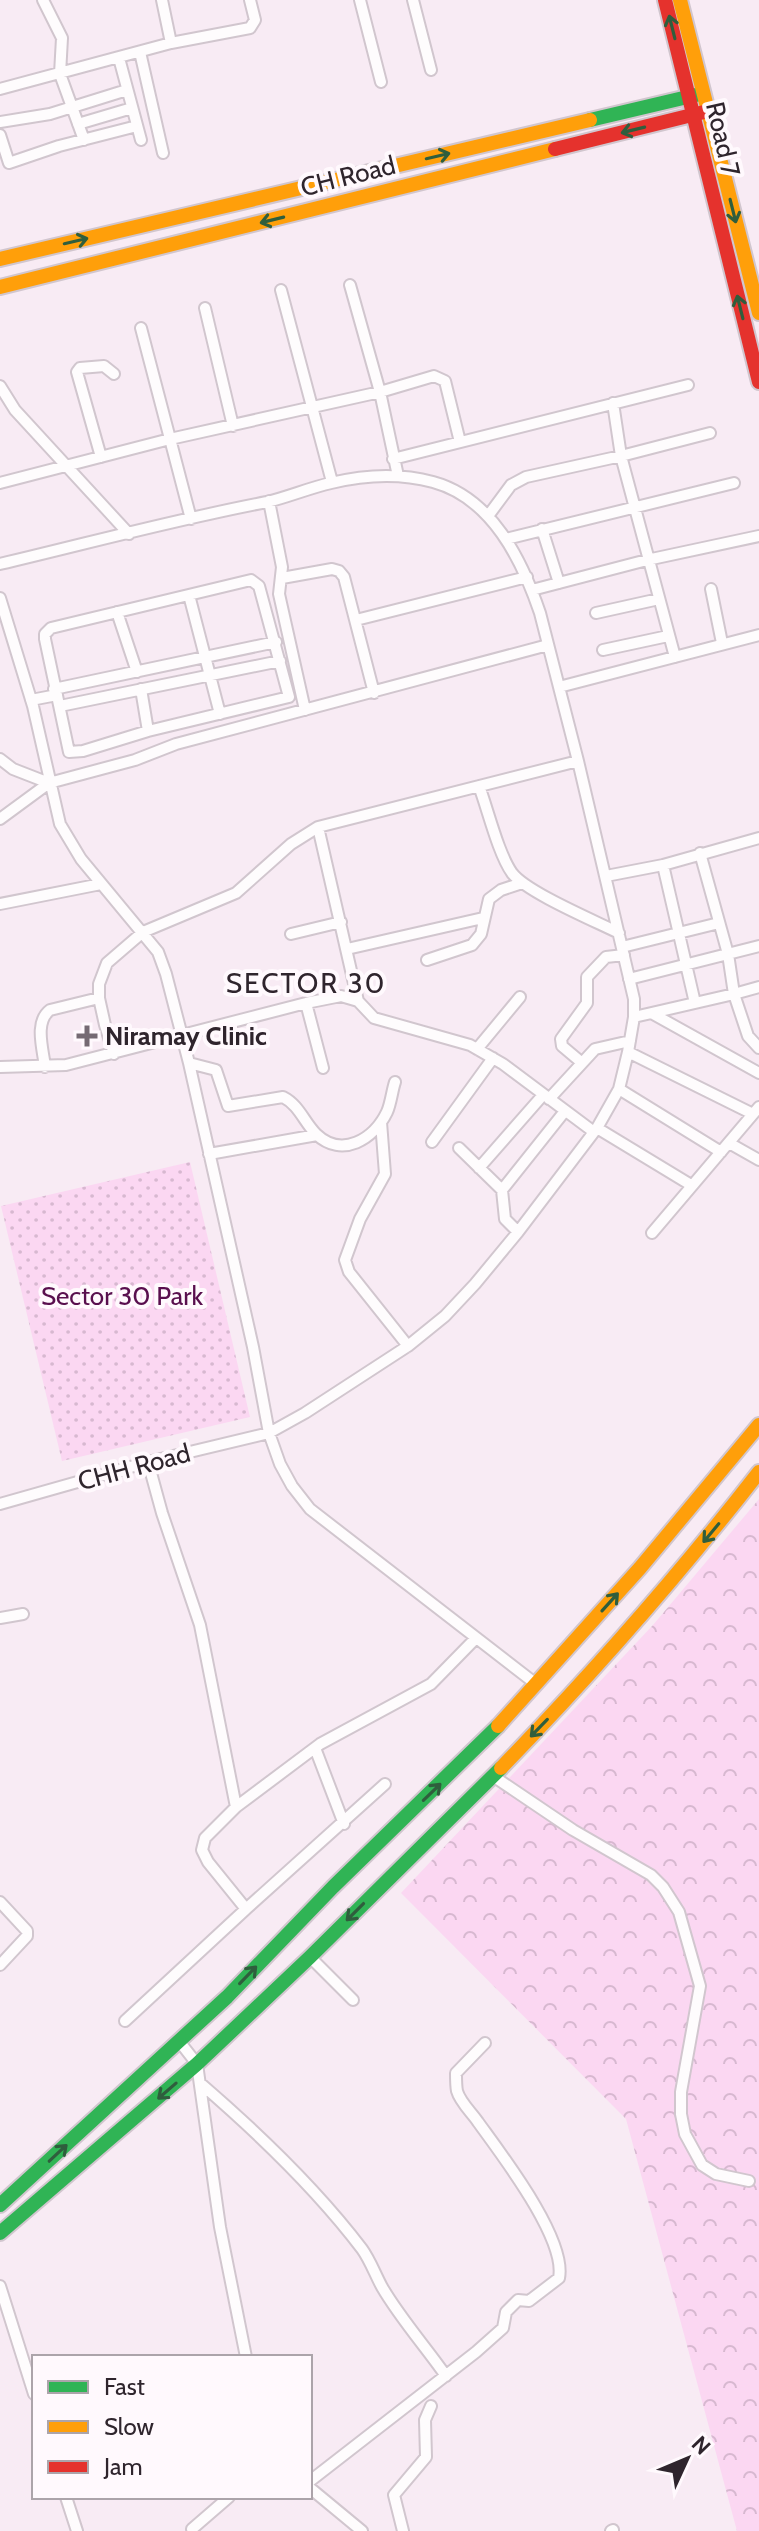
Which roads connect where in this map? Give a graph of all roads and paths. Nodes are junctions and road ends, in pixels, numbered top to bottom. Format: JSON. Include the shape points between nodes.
{"nodes":[{"id":1,"x":43,"y":0,"type":"edge"},
{"id":2,"x":250,"y":0,"type":"edge"},
{"id":3,"x":360,"y":0,"type":"edge"},
{"id":4,"x":413,"y":0,"type":"edge"},
{"id":5,"x":665,"y":0,"type":"edge"},
{"id":6,"x":680,"y":0,"type":"edge"},
{"id":7,"x":165,"y":1,"type":"edge"},
{"id":8,"x":171,"y":43,"type":"junction"},
{"id":9,"x":140,"y":52,"type":"junction"},
{"id":10,"x":119,"y":58,"type":"junction"},
{"id":11,"x":431,"y":70,"type":"dead end"},
{"id":12,"x":60,"y":74,"type":"junction"},
{"id":13,"x":381,"y":82,"type":"dead end"},
{"id":14,"x":0,"y":89,"type":"edge"},
{"id":15,"x":127,"y":90,"type":"junction"},
{"id":16,"x":696,"y":95,"type":"junction"},
{"id":17,"x":72,"y":107,"type":"junction"},
{"id":18,"x":132,"y":108,"type":"junction"},
{"id":19,"x":708,"y":111,"type":"junction"},
{"id":20,"x":692,"y":115,"type":"junction"},
{"id":21,"x":0,"y":122,"type":"edge"},
{"id":22,"x":78,"y":124,"type":"junction"},
{"id":23,"x":137,"y":126,"type":"junction"},
{"id":24,"x":0,"y":135,"type":"edge"},
{"id":25,"x":84,"y":140,"type":"junction"},
{"id":26,"x":141,"y":140,"type":"dead end"},
{"id":27,"x":163,"y":153,"type":"dead end"},
{"id":28,"x":0,"y":259,"type":"edge"},
{"id":29,"x":350,"y":285,"type":"dead end"},
{"id":30,"x":0,"y":287,"type":"edge"},
{"id":31,"x":281,"y":290,"type":"dead end"},
{"id":32,"x":205,"y":308,"type":"dead end"},
{"id":33,"x":759,"y":313,"type":"edge"},
{"id":34,"x":141,"y":328,"type":"dead end"},
{"id":35,"x":114,"y":374,"type":"dead end"},
{"id":36,"x":759,"y":382,"type":"edge"},
{"id":37,"x":688,"y":385,"type":"dead end"},
{"id":38,"x":0,"y":386,"type":"edge"},
{"id":39,"x":380,"y":392,"type":"junction"},
{"id":40,"x":613,"y":403,"type":"junction"},
{"id":41,"x":311,"y":407,"type":"junction"},
{"id":42,"x":233,"y":426,"type":"junction"},
{"id":43,"x":710,"y":433,"type":"dead end"},
{"id":44,"x":170,"y":439,"type":"junction"},
{"id":45,"x":460,"y":442,"type":"junction"},
{"id":46,"x":621,"y":456,"type":"junction"},
{"id":47,"x":101,"y":457,"type":"junction"},
{"id":48,"x":393,"y":459,"type":"junction"},
{"id":49,"x":67,"y":466,"type":"junction"},
{"id":50,"x":398,"y":476,"type":"junction"},
{"id":51,"x":332,"y":482,"type":"junction"},
{"id":52,"x":0,"y":483,"type":"edge"},
{"id":53,"x":734,"y":483,"type":"dead end"},
{"id":54,"x":269,"y":501,"type":"junction"},
{"id":55,"x":634,"y":507,"type":"junction"},
{"id":56,"x":488,"y":516,"type":"junction"},
{"id":57,"x":191,"y":519,"type":"junction"},
{"id":58,"x":542,"y":529,"type":"junction"},
{"id":59,"x":129,"y":534,"type":"junction"},
{"id":60,"x":759,"y":536,"type":"edge"},
{"id":61,"x":506,"y":539,"type":"junction"},
{"id":62,"x":647,"y":560,"type":"junction"},
{"id":63,"x":0,"y":564,"type":"edge"},
{"id":64,"x":527,"y":577,"type":"junction"},
{"id":65,"x":282,"y":578,"type":"junction"},
{"id":66,"x":559,"y":583,"type":"junction"},
{"id":67,"x":711,"y":589,"type":"dead end"},
{"id":68,"x":532,"y":590,"type":"junction"},
{"id":69,"x":189,"y":595,"type":"junction"},
{"id":70,"x":0,"y":598,"type":"edge"},
{"id":71,"x":659,"y":599,"type":"junction"},
{"id":72,"x":117,"y":612,"type":"junction"},
{"id":73,"x":596,"y":613,"type":"dead end"},
{"id":74,"x":356,"y":620,"type":"junction"},
{"id":75,"x":759,"y":635,"type":"edge"},
{"id":76,"x":668,"y":636,"type":"junction"},
{"id":77,"x":722,"y":643,"type":"junction"},
{"id":78,"x":548,"y":645,"type":"junction"},
{"id":79,"x":291,"y":649,"type":"junction"},
{"id":80,"x":603,"y":650,"type":"dead end"},
{"id":81,"x":278,"y":651,"type":"junction"},
{"id":82,"x":205,"y":657,"type":"junction"},
{"id":83,"x":675,"y":657,"type":"junction"},
{"id":84,"x":137,"y":672,"type":"junction"},
{"id":85,"x":210,"y":675,"type":"junction"},
{"id":86,"x":559,"y":687,"type":"junction"},
{"id":87,"x":141,"y":689,"type":"junction"},
{"id":88,"x":374,"y":693,"type":"junction"},
{"id":89,"x":57,"y":697,"type":"junction"},
{"id":90,"x":31,"y":700,"type":"junction"},
{"id":91,"x":305,"y":710,"type":"junction"},
{"id":92,"x":220,"y":714,"type":"junction"},
{"id":93,"x":148,"y":731,"type":"junction"},
{"id":94,"x":0,"y":759,"type":"edge"},
{"id":95,"x":578,"y":761,"type":"junction"},
{"id":96,"x":49,"y":783,"type":"junction"},
{"id":97,"x":479,"y":786,"type":"junction"},
{"id":98,"x":0,"y":819,"type":"edge"},
{"id":99,"x":318,"y":827,"type":"junction"},
{"id":100,"x":759,"y":838,"type":"edge"},
{"id":101,"x":700,"y":853,"type":"junction"},
{"id":102,"x":663,"y":865,"type":"junction"},
{"id":103,"x":606,"y":876,"type":"junction"},
{"id":104,"x":522,"y":883,"type":"junction"},
{"id":105,"x":101,"y":884,"type":"junction"},
{"id":106,"x":0,"y":904,"type":"edge"},
{"id":107,"x":483,"y":918,"type":"junction"},
{"id":108,"x":341,"y":922,"type":"junction"},
{"id":109,"x":719,"y":923,"type":"junction"},
{"id":110,"x":143,"y":932,"type":"junction"},
{"id":111,"x":679,"y":932,"type":"junction"},
{"id":112,"x":619,"y":933,"type":"junction"},
{"id":113,"x":291,"y":934,"type":"dead end"},
{"id":114,"x":759,"y":946,"type":"edge"},
{"id":115,"x":347,"y":949,"type":"junction"},
{"id":116,"x":623,"y":951,"type":"junction"},
{"id":117,"x":728,"y":954,"type":"junction"},
{"id":118,"x":427,"y":960,"type":"dead end"},
{"id":119,"x":687,"y":965,"type":"junction"},
{"id":120,"x":629,"y":979,"type":"junction"},
{"id":121,"x":759,"y":987,"type":"edge"},
{"id":122,"x":734,"y":994,"type":"junction"},
{"id":123,"x":520,"y":997,"type":"dead end"},
{"id":124,"x":99,"y":998,"type":"junction"},
{"id":125,"x":358,"y":1001,"type":"junction"},
{"id":126,"x":306,"y":1003,"type":"junction"},
{"id":127,"x":695,"y":1003,"type":"junction"},
{"id":128,"x":653,"y":1014,"type":"junction"},
{"id":129,"x":634,"y":1017,"type":"junction"},
{"id":130,"x":183,"y":1036,"type":"junction"},
{"id":131,"x":629,"y":1047,"type":"junction"},
{"id":132,"x":759,"y":1048,"type":"edge"},
{"id":133,"x":477,"y":1049,"type":"junction"},
{"id":134,"x":114,"y":1054,"type":"junction"},
{"id":135,"x":493,"y":1058,"type":"junction"},
{"id":136,"x":581,"y":1062,"type":"junction"},
{"id":137,"x":189,"y":1063,"type":"junction"},
{"id":138,"x":0,"y":1067,"type":"edge"},
{"id":139,"x":45,"y":1067,"type":"junction"},
{"id":140,"x":323,"y":1068,"type":"dead end"},
{"id":141,"x":759,"y":1073,"type":"edge"},
{"id":142,"x":395,"y":1082,"type":"dead end"},
{"id":143,"x":619,"y":1089,"type":"junction"},
{"id":144,"x":546,"y":1097,"type":"junction"},
{"id":145,"x":756,"y":1110,"type":"edge"},
{"id":146,"x":565,"y":1111,"type":"junction"},
{"id":147,"x":381,"y":1122,"type":"junction"},
{"id":148,"x":596,"y":1130,"type":"junction"},
{"id":149,"x":317,"y":1135,"type":"junction"},
{"id":150,"x":432,"y":1142,"type":"dead end"},
{"id":151,"x":725,"y":1147,"type":"junction"},
{"id":152,"x":459,"y":1148,"type":"dead end"},
{"id":153,"x":209,"y":1154,"type":"junction"},
{"id":154,"x":759,"y":1160,"type":"edge"},
{"id":155,"x":479,"y":1168,"type":"junction"},
{"id":156,"x":691,"y":1185,"type":"junction"},
{"id":157,"x":502,"y":1190,"type":"junction"},
{"id":158,"x":518,"y":1232,"type":"junction"},
{"id":159,"x":652,"y":1233,"type":"dead end"},
{"id":160,"x":408,"y":1346,"type":"junction"},
{"id":161,"x":759,"y":1425,"type":"edge"},
{"id":162,"x":269,"y":1433,"type":"junction"},
{"id":163,"x":148,"y":1462,"type":"junction"},
{"id":164,"x":759,"y":1472,"type":"edge"},
{"id":165,"x":0,"y":1504,"type":"edge"},
{"id":166,"x":23,"y":1614,"type":"dead end"},
{"id":167,"x":0,"y":1618,"type":"edge"},
{"id":168,"x":476,"y":1638,"type":"junction"},
{"id":169,"x":536,"y":1684,"type":"junction"},
{"id":170,"x":315,"y":1748,"type":"junction"},
{"id":171,"x":493,"y":1776,"type":"junction"},
{"id":172,"x":385,"y":1784,"type":"dead end"},
{"id":173,"x":236,"y":1807,"type":"junction"},
{"id":174,"x":344,"y":1824,"type":"junction"},
{"id":175,"x":0,"y":1902,"type":"edge"},
{"id":176,"x":246,"y":1909,"type":"junction"},
{"id":177,"x":310,"y":1957,"type":"junction"},
{"id":178,"x":0,"y":1965,"type":"edge"},
{"id":179,"x":353,"y":2000,"type":"dead end"},
{"id":180,"x":125,"y":2021,"type":"dead end"},
{"id":181,"x":179,"y":2041,"type":"junction"},
{"id":182,"x":485,"y":2043,"type":"dead end"},
{"id":183,"x":197,"y":2064,"type":"junction"},
{"id":184,"x":200,"y":2083,"type":"junction"},
{"id":185,"x":749,"y":2181,"type":"dead end"},
{"id":186,"x":0,"y":2205,"type":"edge"},
{"id":187,"x":0,"y":2233,"type":"edge"},
{"id":188,"x":0,"y":2286,"type":"edge"},
{"id":189,"x":246,"y":2355,"type":"edge"},
{"id":190,"x":446,"y":2376,"type":"junction"},
{"id":191,"x":32,"y":2388,"type":"edge"},
{"id":192,"x":431,"y":2406,"type":"dead end"},
{"id":193,"x":312,"y":2479,"type":"edge"},
{"id":194,"x":312,"y":2490,"type":"edge"},
{"id":195,"x":67,"y":2499,"type":"edge"},
{"id":196,"x":227,"y":2499,"type":"edge"},
{"id":197,"x":192,"y":2529,"type":"dead end"},
{"id":198,"x":77,"y":2531,"type":"edge"},
{"id":199,"x":362,"y":2531,"type":"edge"},
{"id":200,"x":403,"y":2531,"type":"edge"}],
"edges":[{"from":1,"to":12,"type":"street","via":[[62,38]]},
{"from":2,"to":8,"type":"street","via":[[255,20],[250,28]]},
{"from":3,"to":13,"type":"street"},
{"from":4,"to":11,"type":"street"},
{"from":16,"to":5,"type":"main road","name":"Road 7","one_way":true},
{"from":6,"to":16,"type":"main road","name":"Road 7"},
{"from":7,"to":8,"type":"street"},
{"from":8,"to":9,"type":"street"},
{"from":9,"to":10,"type":"street"},
{"from":9,"to":27,"type":"street"},
{"from":10,"to":12,"type":"street"},
{"from":10,"to":15,"type":"street"},
{"from":12,"to":14,"type":"street"},
{"from":12,"to":17,"type":"street"},
{"from":15,"to":17,"type":"street"},
{"from":15,"to":18,"type":"street"},
{"from":16,"to":19,"type":"main road","name":"Road 7"},
{"from":16,"to":20,"type":"main road","name":"Road 7"},
{"from":28,"to":16,"type":"main road","name":"CH Road","one_way":true},
{"from":17,"to":21,"type":"street"},
{"from":17,"to":22,"type":"street"},
{"from":18,"to":22,"type":"street"},
{"from":18,"to":23,"type":"street"},
{"from":19,"to":20,"type":"main road","name":"CH Road"},
{"from":19,"to":33,"type":"main road","name":"Road 7","one_way":true},
{"from":20,"to":30,"type":"main road","name":"CH Road","one_way":true},
{"from":36,"to":20,"type":"main road","name":"Road 7","one_way":true},
{"from":22,"to":25,"type":"street"},
{"from":23,"to":25,"type":"street"},
{"from":23,"to":26,"type":"street"},
{"from":24,"to":25,"type":"street","via":[[9,163]]},
{"from":29,"to":39,"type":"street"},
{"from":31,"to":41,"type":"street"},
{"from":32,"to":42,"type":"street"},
{"from":34,"to":44,"type":"street"},
{"from":35,"to":47,"type":"street","via":[[104,366],[77,372]]},
{"from":37,"to":40,"type":"street"},
{"from":38,"to":49,"type":"street"},
{"from":39,"to":41,"type":"street"},
{"from":39,"to":45,"type":"street","via":[[440,377]]},
{"from":39,"to":48,"type":"street"},
{"from":40,"to":45,"type":"street"},
{"from":40,"to":46,"type":"street"},
{"from":41,"to":42,"type":"street"},
{"from":41,"to":51,"type":"street"},
{"from":42,"to":44,"type":"street"},
{"from":43,"to":46,"type":"street"},
{"from":44,"to":47,"type":"street"},
{"from":44,"to":57,"type":"street"},
{"from":45,"to":48,"type":"street"},
{"from":46,"to":55,"type":"street"},
{"from":46,"to":56,"type":"street","via":[[518,480]]},
{"from":47,"to":49,"type":"street"},
{"from":48,"to":50,"type":"street"},
{"from":49,"to":52,"type":"street"},
{"from":49,"to":59,"type":"street"},
{"from":50,"to":51,"type":"street","name":"CHH Road"},
{"from":50,"to":56,"type":"street","name":"CHH Road","via":[[435,482],[466,496]]},
{"from":51,"to":54,"type":"street","name":"CHH Road"},
{"from":53,"to":55,"type":"street"},
{"from":54,"to":57,"type":"street","name":"CHH Road"},
{"from":54,"to":65,"type":"street"},
{"from":55,"to":58,"type":"street"},
{"from":55,"to":62,"type":"street"},
{"from":56,"to":61,"type":"street","name":"CHH Road"},
{"from":57,"to":59,"type":"street","name":"CHH Road"},
{"from":58,"to":61,"type":"street"},
{"from":58,"to":66,"type":"street"},
{"from":59,"to":63,"type":"street","name":"CHH Road"},
{"from":60,"to":62,"type":"street"},
{"from":61,"to":64,"type":"street","name":"CHH Road"},
{"from":62,"to":66,"type":"street"},
{"from":62,"to":71,"type":"street"},
{"from":64,"to":68,"type":"street","name":"CHH Road"},
{"from":64,"to":74,"type":"street"},
{"from":65,"to":74,"type":"street","via":[[339,571]]},
{"from":65,"to":79,"type":"street","via":[[279,594]]},
{"from":66,"to":68,"type":"street"},
{"from":67,"to":77,"type":"street"},
{"from":68,"to":78,"type":"street","name":"CHH Road"},
{"from":69,"to":72,"type":"street"},
{"from":69,"to":81,"type":"street","via":[[255,582]]},
{"from":69,"to":82,"type":"street"},
{"from":70,"to":90,"type":"street"},
{"from":71,"to":73,"type":"street"},
{"from":71,"to":76,"type":"street"},
{"from":72,"to":84,"type":"street"},
{"from":72,"to":89,"type":"street","via":[[45,634]]},
{"from":74,"to":88,"type":"street"},
{"from":75,"to":77,"type":"street"},
{"from":76,"to":80,"type":"street"},
{"from":76,"to":83,"type":"street"},
{"from":77,"to":83,"type":"street"},
{"from":78,"to":86,"type":"street","name":"CHH Road"},
{"from":78,"to":88,"type":"street"},
{"from":79,"to":81,"type":"street"},
{"from":79,"to":91,"type":"street"},
{"from":81,"to":82,"type":"street"},
{"from":81,"to":85,"type":"street"},
{"from":81,"to":92,"type":"street","via":[[289,697]]},
{"from":82,"to":84,"type":"street"},
{"from":82,"to":85,"type":"street"},
{"from":83,"to":86,"type":"street"},
{"from":84,"to":89,"type":"street"},
{"from":85,"to":87,"type":"street"},
{"from":85,"to":92,"type":"street"},
{"from":86,"to":95,"type":"street","name":"CHH Road"},
{"from":87,"to":89,"type":"street"},
{"from":87,"to":93,"type":"street"},
{"from":88,"to":91,"type":"street"},
{"from":89,"to":90,"type":"street"},
{"from":89,"to":93,"type":"street","via":[[69,752]]},
{"from":90,"to":96,"type":"street"},
{"from":91,"to":96,"type":"street"},
{"from":92,"to":93,"type":"street"},
{"from":94,"to":96,"type":"street"},
{"from":95,"to":97,"type":"street"},
{"from":95,"to":103,"type":"street","name":"CHH Road"},
{"from":96,"to":98,"type":"street"},
{"from":96,"to":105,"type":"street","via":[[70,844]]},
{"from":97,"to":99,"type":"street"},
{"from":97,"to":104,"type":"street","via":[[506,862]]},
{"from":99,"to":108,"type":"street"},
{"from":99,"to":110,"type":"street","via":[[236,893]]},
{"from":100,"to":101,"type":"street"},
{"from":101,"to":102,"type":"street"},
{"from":101,"to":109,"type":"street"},
{"from":102,"to":103,"type":"street"},
{"from":102,"to":111,"type":"street"},
{"from":103,"to":112,"type":"street","name":"CHH Road"},
{"from":104,"to":107,"type":"street","via":[[493,894]]},
{"from":104,"to":112,"type":"street"},
{"from":105,"to":106,"type":"street"},
{"from":105,"to":110,"type":"street"},
{"from":107,"to":115,"type":"street"},
{"from":107,"to":118,"type":"street","via":[[481,934],[472,945]]},
{"from":108,"to":113,"type":"street"},
{"from":108,"to":115,"type":"street"},
{"from":109,"to":111,"type":"street"},
{"from":109,"to":117,"type":"street"},
{"from":110,"to":124,"type":"street","via":[[107,963]]},
{"from":110,"to":130,"type":"street","via":[[158,952]]},
{"from":111,"to":116,"type":"street"},
{"from":111,"to":119,"type":"street"},
{"from":112,"to":116,"type":"street","name":"CHH Road"},
{"from":114,"to":117,"type":"street"},
{"from":115,"to":125,"type":"street"},
{"from":116,"to":120,"type":"street","name":"CHH Road"},
{"from":116,"to":136,"type":"street","via":[[606,957],[588,975],[587,1003],[561,1039]]},
{"from":117,"to":119,"type":"street"},
{"from":117,"to":122,"type":"street"},
{"from":119,"to":120,"type":"street"},
{"from":119,"to":127,"type":"street"},
{"from":120,"to":129,"type":"street","name":"CHH Road"},
{"from":121,"to":122,"type":"street"},
{"from":122,"to":127,"type":"street"},
{"from":122,"to":132,"type":"street","via":[[748,1036]]},
{"from":123,"to":133,"type":"street"},
{"from":124,"to":134,"type":"street"},
{"from":124,"to":139,"type":"street","via":[[44,1015]]},
{"from":125,"to":126,"type":"street","via":[[341,996]]},
{"from":125,"to":133,"type":"street","via":[[374,1018]]},
{"from":126,"to":130,"type":"street"},
{"from":126,"to":140,"type":"street"},
{"from":127,"to":128,"type":"street"},
{"from":128,"to":129,"type":"street"},
{"from":128,"to":141,"type":"street"},
{"from":129,"to":131,"type":"street","name":"CHH Road"},
{"from":130,"to":134,"type":"street"},
{"from":130,"to":137,"type":"street"},
{"from":131,"to":136,"type":"street","via":[[601,1046]]},
{"from":131,"to":143,"type":"street","name":"CHH Road"},
{"from":131,"to":145,"type":"street"},
{"from":133,"to":135,"type":"street"},
{"from":134,"to":139,"type":"street"},
{"from":135,"to":144,"type":"street"},
{"from":135,"to":150,"type":"street"},
{"from":136,"to":144,"type":"street"},
{"from":137,"to":149,"type":"street","via":[[216,1070],[228,1106],[283,1097]]},
{"from":137,"to":153,"type":"street"},
{"from":138,"to":139,"type":"street"},
{"from":142,"to":147,"type":"street"},
{"from":143,"to":148,"type":"street","name":"CHH Road"},
{"from":143,"to":151,"type":"street"},
{"from":144,"to":146,"type":"street"},
{"from":144,"to":155,"type":"street"},
{"from":145,"to":151,"type":"street"},
{"from":146,"to":148,"type":"street"},
{"from":146,"to":157,"type":"street"},
{"from":147,"to":149,"type":"street","via":[[348,1146],[335,1146]]},
{"from":147,"to":160,"type":"street","via":[[385,1174],[363,1211],[345,1260]]},
{"from":148,"to":156,"type":"street"},
{"from":148,"to":158,"type":"street","name":"CHH Road"},
{"from":149,"to":153,"type":"street"},
{"from":151,"to":154,"type":"street"},
{"from":151,"to":156,"type":"street"},
{"from":152,"to":155,"type":"street"},
{"from":153,"to":162,"type":"street"},
{"from":155,"to":157,"type":"street"},
{"from":156,"to":159,"type":"street"},
{"from":157,"to":158,"type":"street","via":[[505,1219]]},
{"from":158,"to":160,"type":"street","name":"CHH Road","via":[[445,1316]]},
{"from":160,"to":162,"type":"street","name":"CHH Road"},
{"from":169,"to":161,"type":"main road","one_way":true},
{"from":162,"to":163,"type":"street","name":"CHH Road"},
{"from":162,"to":168,"type":"street","via":[[280,1464],[310,1509]]},
{"from":163,"to":165,"type":"street","name":"CHH Road"},
{"from":163,"to":173,"type":"street","via":[[200,1625]]},
{"from":164,"to":171,"type":"main road","one_way":true,"via":[[712,1533]]},
{"from":166,"to":167,"type":"street"},
{"from":168,"to":169,"type":"street"},
{"from":168,"to":170,"type":"street","via":[[431,1684]]},
{"from":181,"to":169,"type":"main road","one_way":true,"via":[[486,1740]]},
{"from":170,"to":173,"type":"street"},
{"from":170,"to":174,"type":"street"},
{"from":171,"to":177,"type":"main road","one_way":true},
{"from":171,"to":185,"type":"street","via":[[651,1875],[679,1912],[700,1986],[681,2092],[685,2134],[702,2165],[716,2174]]},
{"from":172,"to":174,"type":"street"},
{"from":173,"to":176,"type":"street","via":[[205,1838],[202,1850]]},
{"from":174,"to":176,"type":"street"},
{"from":175,"to":178,"type":"street","via":[[27,1936]]},
{"from":176,"to":180,"type":"street"},
{"from":177,"to":179,"type":"street"},
{"from":177,"to":183,"type":"main road"},
{"from":181,"to":183,"type":"street"},
{"from":186,"to":181,"type":"main road","one_way":true},
{"from":182,"to":190,"type":"street","via":[[456,2073],[457,2094],[524,2186],[561,2270],[559,2278],[529,2301],[518,2300],[506,2312],[503,2328]]},
{"from":183,"to":184,"type":"street"},
{"from":183,"to":187,"type":"main road","one_way":true},
{"from":184,"to":189,"type":"street","via":[[220,2227]]},
{"from":184,"to":190,"type":"street","via":[[306,2183],[364,2251],[382,2287]]},
{"from":188,"to":191,"type":"street"},
{"from":190,"to":193,"type":"street"},
{"from":192,"to":200,"type":"street","via":[[425,2420],[426,2457],[394,2495]]},
{"from":194,"to":199,"type":"street"},
{"from":195,"to":198,"type":"street"},
{"from":196,"to":197,"type":"street"}]}
